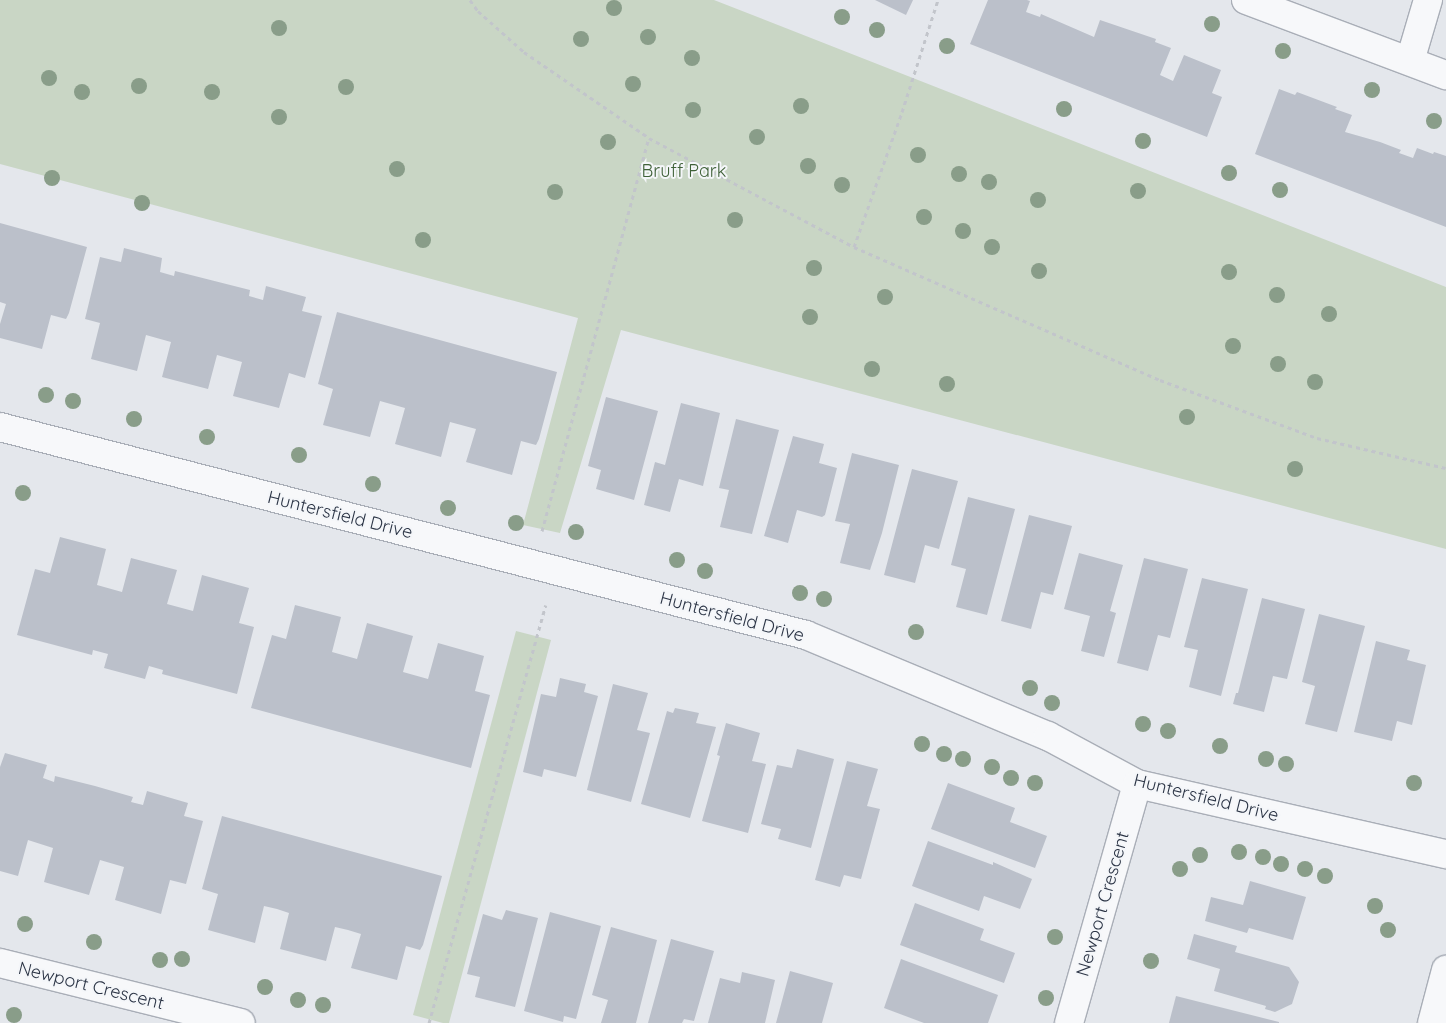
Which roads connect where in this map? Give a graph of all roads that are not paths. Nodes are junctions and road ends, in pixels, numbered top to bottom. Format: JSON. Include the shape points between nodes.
{"nodes":[{"id":1,"x":1246,"y":0,"type":"edge"},
{"id":2,"x":1428,"y":0,"type":"edge"},
{"id":3,"x":1410,"y":61,"type":"junction"},
{"id":4,"x":1446,"y":75,"type":"edge"},
{"id":5,"x":0,"y":427,"type":"edge"},
{"id":6,"x":1137,"y":784,"type":"junction"},
{"id":7,"x":1446,"y":854,"type":"edge"},
{"id":8,"x":0,"y":963,"type":"edge"},
{"id":9,"x":1446,"y":970,"type":"edge"},
{"id":10,"x":241,"y":1023,"type":"edge"},
{"id":11,"x":1070,"y":1023,"type":"edge"},
{"id":12,"x":1432,"y":1023,"type":"edge"}],
"edges":[{"from":1,"to":3,"type":"street"},
{"from":2,"to":3,"type":"street"},
{"from":3,"to":4,"type":"street"},
{"from":5,"to":6,"type":"street","name":"Huntersfield Drive","via":[[806,635],[1048,736]]},
{"from":6,"to":7,"type":"street","name":"Huntersfield Drive"},
{"from":6,"to":11,"type":"street","name":"Newport Crescent"},
{"from":8,"to":10,"type":"street","name":"Newport Crescent"},
{"from":9,"to":12,"type":"street"}]}
